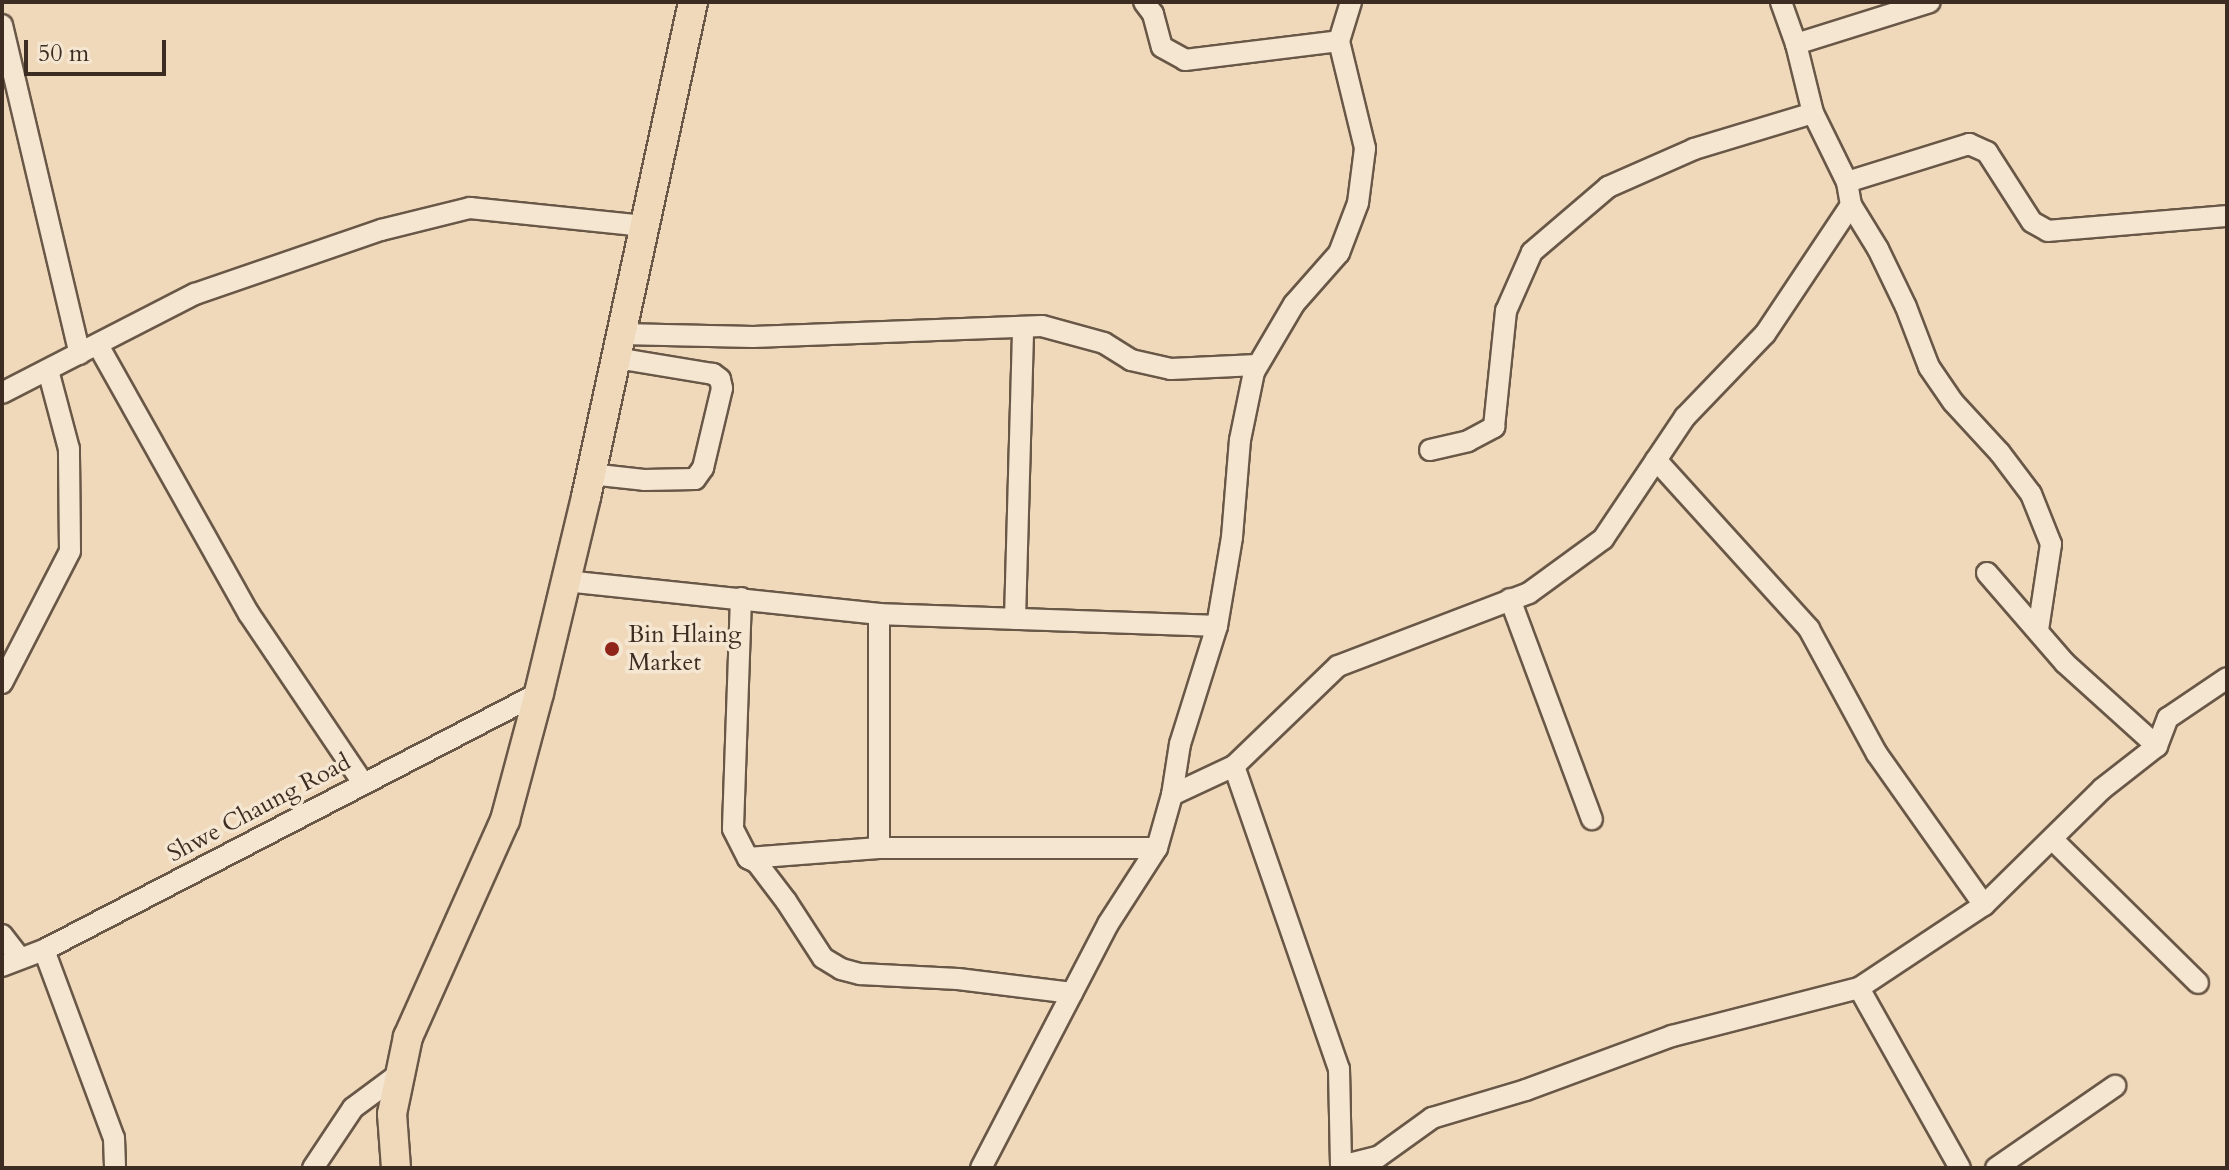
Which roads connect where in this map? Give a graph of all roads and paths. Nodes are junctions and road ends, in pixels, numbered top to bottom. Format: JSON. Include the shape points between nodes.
{"nodes":[{"id":1,"x":693,"y":2,"type":"edge"},
{"id":2,"x":1144,"y":2,"type":"edge"},
{"id":3,"x":1351,"y":2,"type":"edge"},
{"id":4,"x":1781,"y":2,"type":"edge"},
{"id":5,"x":1930,"y":2,"type":"edge"},
{"id":6,"x":2,"y":25,"type":"edge"},
{"id":7,"x":1339,"y":41,"type":"junction"},
{"id":8,"x":1796,"y":44,"type":"junction"},
{"id":9,"x":1813,"y":113,"type":"junction"},
{"id":10,"x":1847,"y":182,"type":"junction"},
{"id":11,"x":1851,"y":205,"type":"junction"},
{"id":12,"x":2227,"y":216,"type":"edge"},
{"id":13,"x":644,"y":226,"type":"junction"},
{"id":14,"x":1023,"y":327,"type":"junction"},
{"id":15,"x":618,"y":346,"type":"junction"},
{"id":16,"x":89,"y":349,"type":"junction"},
{"id":17,"x":1257,"y":365,"type":"junction"},
{"id":18,"x":48,"y":370,"type":"junction"},
{"id":19,"x":2,"y":393,"type":"edge"},
{"id":20,"x":1430,"y":450,"type":"dead end"},
{"id":21,"x":1656,"y":460,"type":"junction"},
{"id":22,"x":590,"y":474,"type":"junction"},
{"id":23,"x":1987,"y":573,"type":"dead end"},
{"id":24,"x":566,"y":581,"type":"junction"},
{"id":25,"x":741,"y":598,"type":"junction"},
{"id":26,"x":1510,"y":599,"type":"junction"},
{"id":27,"x":879,"y":614,"type":"junction"},
{"id":28,"x":1015,"y":619,"type":"junction"},
{"id":29,"x":1217,"y":626,"type":"junction"},
{"id":30,"x":2038,"y":630,"type":"junction"},
{"id":31,"x":2227,"y":678,"type":"edge"},
{"id":32,"x":2,"y":683,"type":"edge"},
{"id":33,"x":539,"y":693,"type":"junction"},
{"id":34,"x":2157,"y":746,"type":"junction"},
{"id":35,"x":1234,"y":766,"type":"junction"},
{"id":36,"x":363,"y":783,"type":"junction"},
{"id":37,"x":1172,"y":795,"type":"junction"},
{"id":38,"x":1592,"y":819,"type":"dead end"},
{"id":39,"x":2052,"y":839,"type":"junction"},
{"id":40,"x":879,"y":848,"type":"junction"},
{"id":41,"x":1157,"y":848,"type":"junction"},
{"id":42,"x":748,"y":858,"type":"junction"},
{"id":43,"x":1984,"y":905,"type":"junction"},
{"id":44,"x":2,"y":935,"type":"edge"},
{"id":45,"x":44,"y":950,"type":"junction"},
{"id":46,"x":10,"y":962,"type":"edge"},
{"id":47,"x":2198,"y":983,"type":"dead end"},
{"id":48,"x":1859,"y":988,"type":"junction"},
{"id":49,"x":1072,"y":993,"type":"junction"},
{"id":50,"x":399,"y":1074,"type":"junction"},
{"id":51,"x":2115,"y":1086,"type":"dead end"},
{"id":52,"x":1341,"y":1167,"type":"edge"},
{"id":53,"x":115,"y":1168,"type":"edge"},
{"id":54,"x":313,"y":1168,"type":"edge"},
{"id":55,"x":396,"y":1168,"type":"edge"},
{"id":56,"x":981,"y":1168,"type":"edge"},
{"id":57,"x":1960,"y":1168,"type":"edge"},
{"id":58,"x":1996,"y":1168,"type":"edge"}],
"edges":[{"from":1,"to":13,"type":"highway"},
{"from":2,"to":7,"type":"street","via":[[1162,47],[1185,60]]},
{"from":3,"to":7,"type":"street"},
{"from":4,"to":8,"type":"street"},
{"from":5,"to":8,"type":"street"},
{"from":6,"to":16,"type":"street"},
{"from":7,"to":17,"type":"street","via":[[1365,148],[1358,203],[1339,253],[1294,304]]},
{"from":8,"to":9,"type":"street"},
{"from":9,"to":10,"type":"street"},
{"from":9,"to":20,"type":"street","via":[[1694,149],[1608,187],[1532,252],[1506,311],[1494,427],[1468,441]]},
{"from":10,"to":11,"type":"street"},
{"from":10,"to":12,"type":"street","via":[[1969,144],[1987,152],[2032,222],[2048,231]]},
{"from":11,"to":21,"type":"street","via":[[1765,334],[1685,417]]},
{"from":11,"to":30,"type":"street","via":[[1884,260],[1929,367],[2031,494],[2051,544]]},
{"from":13,"to":15,"type":"highway"},
{"from":13,"to":16,"type":"street","via":[[470,208],[381,230],[195,294]]},
{"from":14,"to":15,"type":"street"},
{"from":14,"to":17,"type":"street","via":[[1070,332],[1104,343],[1131,360],[1171,369]]},
{"from":14,"to":28,"type":"street"},
{"from":15,"to":22,"type":"highway"},
{"from":15,"to":22,"type":"street","via":[[713,374],[722,388],[703,468],[695,479]]},
{"from":16,"to":18,"type":"street"},
{"from":16,"to":36,"type":"street","via":[[249,614]]},
{"from":17,"to":29,"type":"street","via":[[1240,440]]},
{"from":18,"to":19,"type":"street"},
{"from":18,"to":32,"type":"street","via":[[69,449],[70,551]]},
{"from":21,"to":26,"type":"street","via":[[1603,539],[1529,593]]},
{"from":21,"to":43,"type":"street","via":[[1809,629],[1877,754]]},
{"from":22,"to":24,"type":"highway"},
{"from":23,"to":30,"type":"street"},
{"from":24,"to":25,"type":"street"},
{"from":24,"to":33,"type":"highway"},
{"from":25,"to":27,"type":"street"},
{"from":25,"to":42,"type":"street","via":[[733,829]]},
{"from":26,"to":35,"type":"street","via":[[1338,666]]},
{"from":26,"to":38,"type":"street"},
{"from":27,"to":28,"type":"street"},
{"from":27,"to":40,"type":"street"},
{"from":28,"to":29,"type":"street"},
{"from":29,"to":37,"type":"street","via":[[1180,744]]},
{"from":30,"to":34,"type":"street","via":[[2065,663]]},
{"from":31,"to":34,"type":"street","via":[[2168,718]]},
{"from":33,"to":36,"type":"street","name":"Shwe Chaung Road"},
{"from":33,"to":50,"type":"highway","via":[[505,820],[408,1037]]},
{"from":34,"to":39,"type":"street","via":[[2102,789]]},
{"from":35,"to":37,"type":"street"},
{"from":35,"to":52,"type":"street","via":[[1339,1069]]},
{"from":36,"to":45,"type":"street","name":"Shwe Chaung Road"},
{"from":37,"to":41,"type":"street"},
{"from":39,"to":43,"type":"street"},
{"from":39,"to":47,"type":"street"},
{"from":40,"to":41,"type":"street"},
{"from":40,"to":42,"type":"street"},
{"from":41,"to":49,"type":"street"},
{"from":42,"to":49,"type":"street","via":[[786,901],[823,958],[841,969]]},
{"from":43,"to":48,"type":"street"},
{"from":44,"to":46,"type":"street"},
{"from":45,"to":46,"type":"street","name":"Shwe Chaung Road"},
{"from":45,"to":53,"type":"street","via":[[114,1138]]},
{"from":48,"to":52,"type":"street","via":[[1672,1036],[1432,1118],[1378,1157]]},
{"from":48,"to":57,"type":"street"},
{"from":49,"to":56,"type":"street"},
{"from":50,"to":54,"type":"street","via":[[353,1108]]},
{"from":50,"to":55,"type":"highway","via":[[392,1114]]},
{"from":51,"to":58,"type":"street"}]}
